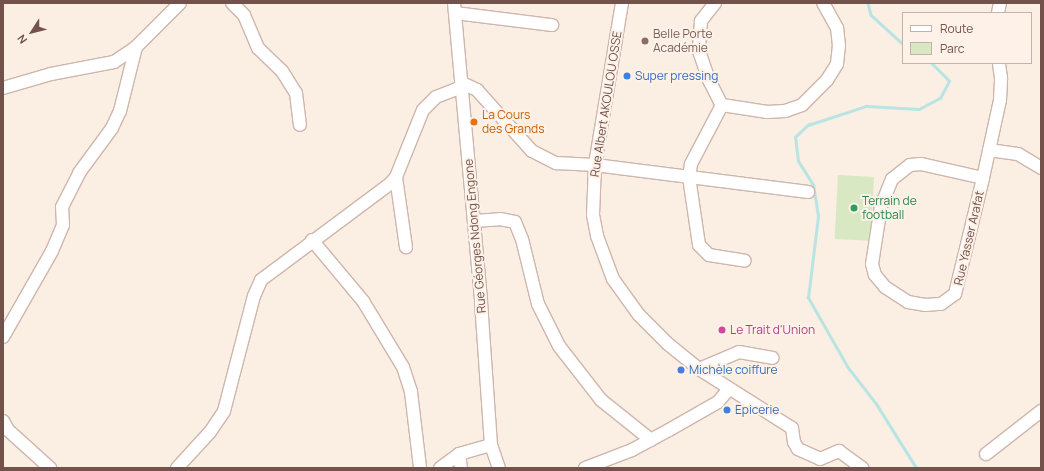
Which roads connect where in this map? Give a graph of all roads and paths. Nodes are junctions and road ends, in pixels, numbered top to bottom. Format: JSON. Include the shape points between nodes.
{"nodes":[{"id":1,"x":180,"y":3,"type":"edge"},
{"id":2,"x":232,"y":3,"type":"edge"},
{"id":3,"x":622,"y":3,"type":"edge"},
{"id":4,"x":714,"y":3,"type":"edge"},
{"id":5,"x":823,"y":3,"type":"edge"},
{"id":6,"x":455,"y":8,"type":"edge"},
{"id":7,"x":552,"y":25,"type":"dead end"},
{"id":8,"x":136,"y":47,"type":"junction"},
{"id":9,"x":999,"y":64,"type":"edge"},
{"id":10,"x":462,"y":85,"type":"junction"},
{"id":11,"x":3,"y":88,"type":"edge"},
{"id":12,"x":722,"y":105,"type":"junction"},
{"id":13,"x":300,"y":125,"type":"dead end"},
{"id":14,"x":988,"y":150,"type":"junction"},
{"id":15,"x":595,"y":165,"type":"junction"},
{"id":16,"x":1041,"y":168,"type":"edge"},
{"id":17,"x":396,"y":177,"type":"junction"},
{"id":18,"x":690,"y":177,"type":"junction"},
{"id":19,"x":983,"y":178,"type":"junction"},
{"id":20,"x":808,"y":192,"type":"dead end"},
{"id":21,"x":474,"y":221,"type":"junction"},
{"id":22,"x":312,"y":240,"type":"junction"},
{"id":23,"x":406,"y":247,"type":"dead end"},
{"id":24,"x":745,"y":261,"type":"dead end"},
{"id":25,"x":3,"y":337,"type":"edge"},
{"id":26,"x":772,"y":358,"type":"dead end"},
{"id":27,"x":699,"y":369,"type":"junction"},
{"id":28,"x":729,"y":389,"type":"junction"},
{"id":29,"x":1041,"y":411,"type":"edge"},
{"id":30,"x":3,"y":422,"type":"edge"},
{"id":31,"x":651,"y":440,"type":"junction"},
{"id":32,"x":491,"y":445,"type":"junction"},
{"id":33,"x":459,"y":454,"type":"junction"},
{"id":34,"x":986,"y":454,"type":"dead end"},
{"id":35,"x":50,"y":468,"type":"edge"},
{"id":36,"x":177,"y":468,"type":"edge"},
{"id":37,"x":420,"y":468,"type":"edge"},
{"id":38,"x":440,"y":468,"type":"edge"},
{"id":39,"x":461,"y":468,"type":"edge"},
{"id":40,"x":499,"y":468,"type":"edge"},
{"id":41,"x":585,"y":468,"type":"edge"},
{"id":42,"x":862,"y":468,"type":"edge"}],
"edges":[{"from":1,"to":8,"type":"street"},
{"from":2,"to":13,"type":"street","via":[[244,15],[258,48],[282,71],[296,93]]},
{"from":3,"to":15,"type":"street","name":"Rue Albert AKOULOU OSSE"},
{"from":4,"to":12,"type":"street","via":[[701,21],[699,52]]},
{"from":5,"to":12,"type":"street","via":[[837,28],[837,64],[826,80],[802,105],[785,111],[767,112]]},
{"from":6,"to":7,"type":"street"},
{"from":6,"to":10,"type":"street","name":"Rue Géorges Ndong Engone"},
{"from":8,"to":11,"type":"street","via":[[114,62],[52,74]]},
{"from":8,"to":25,"type":"street","via":[[120,111],[112,128],[84,166],[62,207],[63,225],[52,251],[27,290]]},
{"from":9,"to":14,"type":"street","name":"Rue Yasser Arafat","via":[[1002,78],[1000,100]]},
{"from":10,"to":15,"type":"street","via":[[476,90],[532,151],[556,163]]},
{"from":10,"to":17,"type":"street","via":[[436,97],[423,110]]},
{"from":10,"to":21,"type":"street","name":"Rue Géorges Ndong Engone"},
{"from":12,"to":18,"type":"street","via":[[691,164]]},
{"from":14,"to":16,"type":"street","via":[[1018,154]]},
{"from":14,"to":19,"type":"street","name":"Rue Yasser Arafat"},
{"from":15,"to":18,"type":"street"},
{"from":15,"to":27,"type":"street","name":"Rue Albert AKOULOU OSSE","via":[[593,214],[597,236],[613,279],[655,333]]},
{"from":17,"to":22,"type":"street"},
{"from":17,"to":23,"type":"street"},
{"from":18,"to":20,"type":"street"},
{"from":18,"to":24,"type":"street","via":[[699,245],[703,252]]},
{"from":19,"to":19,"type":"street","name":"Rue Yasser Arafat","via":[[955,294],[950,300],[941,304],[925,305],[908,302],[885,287],[875,275],[872,264],[882,206],[892,179],[910,165],[921,164]]},
{"from":21,"to":31,"type":"street","via":[[500,219],[515,222],[522,239],[538,304],[559,346],[601,400]]},
{"from":21,"to":32,"type":"street","name":"Rue Géorges Ndong Engone"},
{"from":22,"to":36,"type":"street","via":[[261,280],[254,296],[224,411],[210,432]]},
{"from":22,"to":37,"type":"street","via":[[363,301],[403,367],[411,392]]},
{"from":26,"to":27,"type":"street","via":[[739,352]]},
{"from":27,"to":28,"type":"street","name":"Rue Albert AKOULOU OSSE"},
{"from":28,"to":31,"type":"street","via":[[713,405]]},
{"from":28,"to":42,"type":"street","name":"Rue Albert AKOULOU OSSE","via":[[792,428],[798,449],[820,459],[839,451]]},
{"from":29,"to":34,"type":"street"},
{"from":30,"to":35,"type":"street","via":[[8,430]]},
{"from":31,"to":41,"type":"street"},
{"from":32,"to":33,"type":"street"},
{"from":32,"to":40,"type":"street","name":"Rue Géorges Ndong Engone"},
{"from":33,"to":38,"type":"street"},
{"from":33,"to":39,"type":"street"}]}
